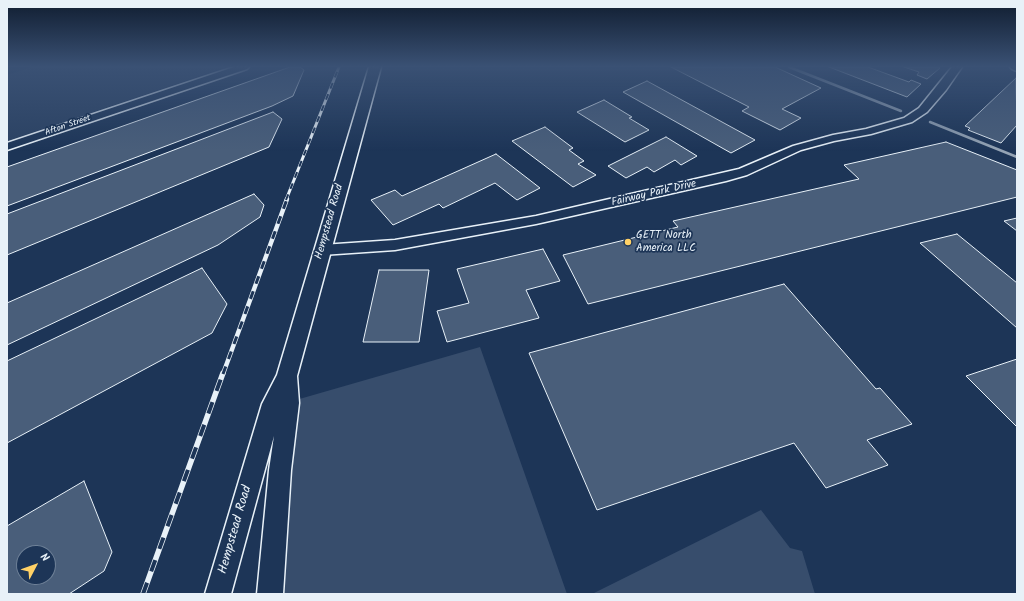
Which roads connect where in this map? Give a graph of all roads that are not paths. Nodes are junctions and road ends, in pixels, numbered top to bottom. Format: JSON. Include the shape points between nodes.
{"nodes":[{"id":1,"x":161,"y":95,"type":"edge"},
{"id":2,"x":366,"y":95,"type":"edge"},
{"id":3,"x":936,"y":95,"type":"edge"},
{"id":4,"x":7,"y":147,"type":"edge"},
{"id":5,"x":322,"y":250,"type":"junction"},
{"id":6,"x":288,"y":376,"type":"junction"},
{"id":7,"x":220,"y":589,"type":"edge"},
{"id":8,"x":272,"y":589,"type":"edge"}],
"edges":[{"from":1,"to":4,"type":"street","name":"Afton Street"},
{"from":2,"to":5,"type":"main road","name":"Hempstead Road"},
{"from":3,"to":5,"type":"street","name":"Fairway Park Drive","via":[[923,110],[901,123],[797,148],[743,172],[722,178],[536,220],[395,245]]},
{"from":5,"to":6,"type":"main road","name":"Hempstead Road"},
{"from":6,"to":7,"type":"main road","name":"Hempstead Road","via":[[272,404]]},
{"from":6,"to":8,"type":"main road","name":"Hempstead Road","via":[[289,403],[280,470]]}]}
